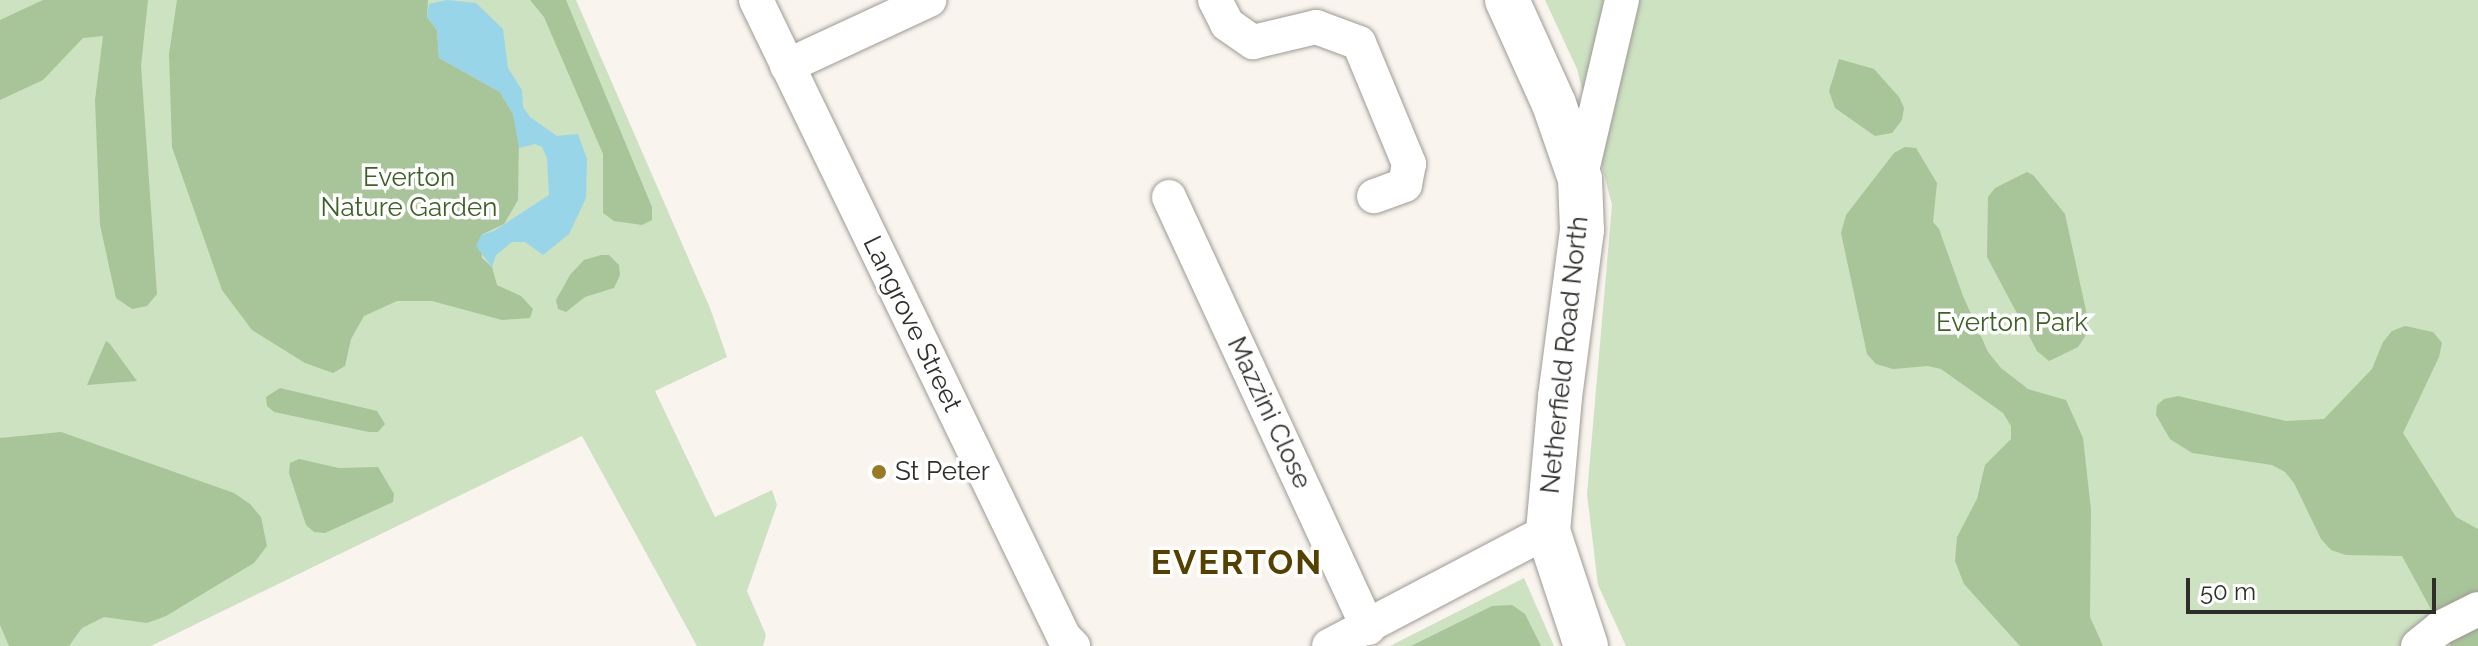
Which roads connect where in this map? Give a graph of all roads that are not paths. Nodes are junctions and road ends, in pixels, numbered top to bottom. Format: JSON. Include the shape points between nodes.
{"nodes":[{"id":1,"x":756,"y":0,"type":"edge"},
{"id":2,"x":929,"y":0,"type":"edge"},
{"id":3,"x":1215,"y":0,"type":"edge"},
{"id":4,"x":1507,"y":0,"type":"edge"},
{"id":5,"x":1622,"y":0,"type":"edge"},
{"id":6,"x":787,"y":66,"type":"junction"},
{"id":7,"x":1580,"y":179,"type":"junction"},
{"id":8,"x":1374,"y":196,"type":"dead end"},
{"id":9,"x":1169,"y":197,"type":"dead end"},
{"id":10,"x":1548,"y":531,"type":"junction"},
{"id":11,"x":2478,"y":609,"type":"edge"},
{"id":12,"x":1368,"y":628,"type":"junction"},
{"id":13,"x":1073,"y":646,"type":"edge"},
{"id":14,"x":1329,"y":646,"type":"edge"},
{"id":15,"x":1586,"y":646,"type":"edge"},
{"id":16,"x":2418,"y":646,"type":"edge"}],
"edges":[{"from":1,"to":6,"type":"street","name":"Langrove Street"},
{"from":2,"to":6,"type":"street"},
{"from":3,"to":8,"type":"street","via":[[1227,24],[1253,42],[1316,27],[1359,43],[1409,164],[1405,185]]},
{"from":4,"to":7,"type":"street","name":"Netherfield Road North","via":[[1554,104]]},
{"from":5,"to":7,"type":"street"},
{"from":6,"to":13,"type":"street","name":"Langrove Street","via":[[1064,637]]},
{"from":7,"to":10,"type":"street","name":"Netherfield Road North","via":[[1582,230]]},
{"from":9,"to":12,"type":"street","name":"Mazzini Close"},
{"from":10,"to":12,"type":"street"},
{"from":10,"to":15,"type":"street"},
{"from":11,"to":16,"type":"street"},
{"from":12,"to":14,"type":"street"}]}
